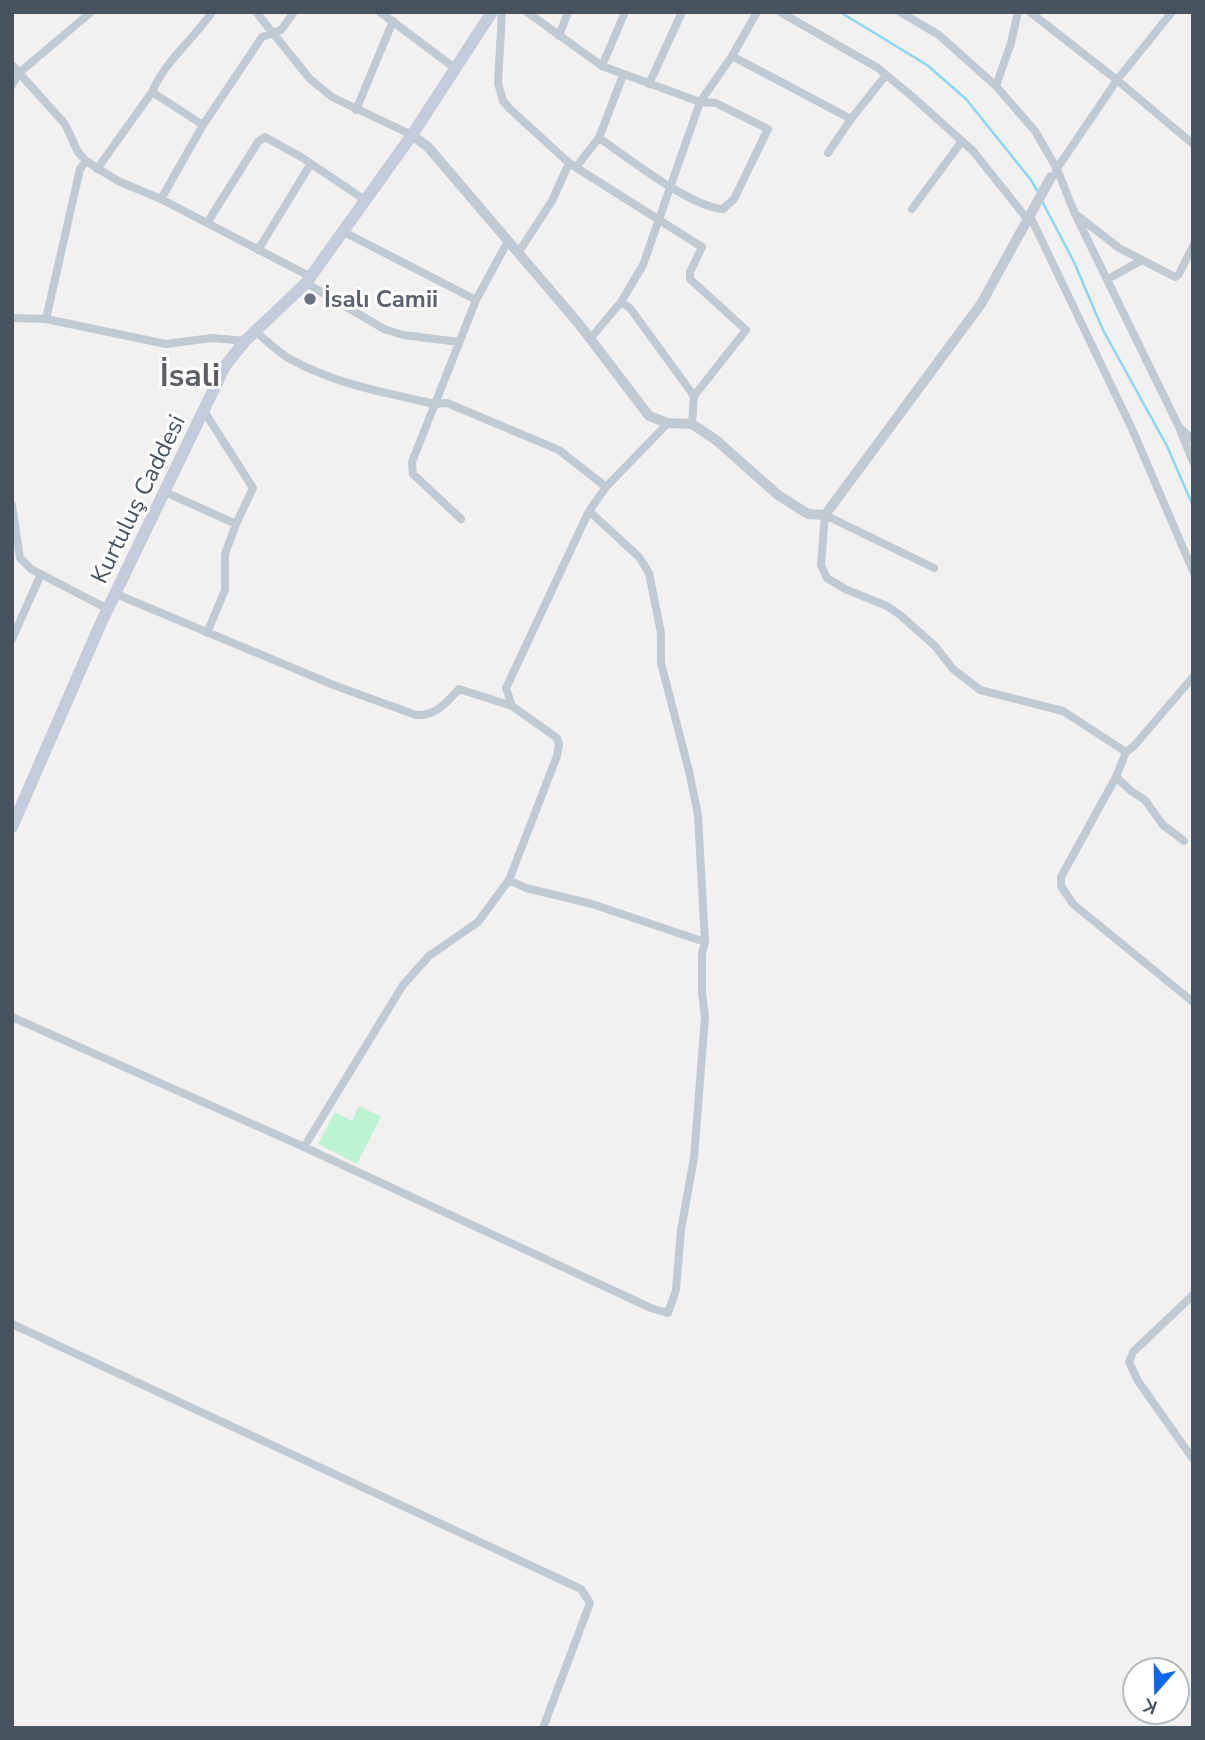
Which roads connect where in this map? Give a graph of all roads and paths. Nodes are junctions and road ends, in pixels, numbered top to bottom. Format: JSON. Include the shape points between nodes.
{"nodes":[{"id":1,"x":91,"y":12,"type":"edge"},
{"id":2,"x":212,"y":12,"type":"edge"},
{"id":3,"x":256,"y":12,"type":"edge"},
{"id":4,"x":294,"y":12,"type":"edge"},
{"id":5,"x":380,"y":12,"type":"edge"},
{"id":6,"x":492,"y":12,"type":"edge"},
{"id":7,"x":502,"y":12,"type":"edge"},
{"id":8,"x":527,"y":12,"type":"edge"},
{"id":9,"x":568,"y":12,"type":"edge"},
{"id":10,"x":625,"y":12,"type":"edge"},
{"id":11,"x":682,"y":12,"type":"edge"},
{"id":12,"x":757,"y":12,"type":"edge"},
{"id":13,"x":780,"y":12,"type":"edge"},
{"id":14,"x":1018,"y":12,"type":"edge"},
{"id":15,"x":1030,"y":12,"type":"edge"},
{"id":16,"x":1172,"y":12,"type":"edge"},
{"id":17,"x":904,"y":13,"type":"edge"},
{"id":18,"x":393,"y":21,"type":"junction"},
{"id":19,"x":271,"y":33,"type":"junction"},
{"id":20,"x":559,"y":36,"type":"junction"},
{"id":21,"x":732,"y":56,"type":"junction"},
{"id":22,"x":12,"y":65,"type":"edge"},
{"id":23,"x":602,"y":66,"type":"junction"},
{"id":24,"x":456,"y":69,"type":"junction"},
{"id":25,"x":19,"y":73,"type":"junction"},
{"id":26,"x":623,"y":75,"type":"junction"},
{"id":27,"x":886,"y":75,"type":"junction"},
{"id":28,"x":1117,"y":80,"type":"junction"},
{"id":29,"x":649,"y":84,"type":"junction"},
{"id":30,"x":12,"y":85,"type":"edge"},
{"id":31,"x":996,"y":86,"type":"junction"},
{"id":32,"x":152,"y":92,"type":"junction"},
{"id":33,"x":700,"y":102,"type":"junction"},
{"id":34,"x":356,"y":110,"type":"junction"},
{"id":35,"x":851,"y":119,"type":"junction"},
{"id":36,"x":203,"y":125,"type":"junction"},
{"id":37,"x":411,"y":135,"type":"junction"},
{"id":38,"x":599,"y":138,"type":"junction"},
{"id":39,"x":962,"y":141,"type":"junction"},
{"id":40,"x":1193,"y":144,"type":"edge"},
{"id":41,"x":828,"y":153,"type":"dead end"},
{"id":42,"x":86,"y":161,"type":"junction"},
{"id":43,"x":310,"y":165,"type":"junction"},
{"id":44,"x":573,"y":165,"type":"junction"},
{"id":45,"x":97,"y":169,"type":"junction"},
{"id":46,"x":1054,"y":173,"type":"junction"},
{"id":47,"x":669,"y":187,"type":"junction"},
{"id":48,"x":161,"y":199,"type":"junction"},
{"id":49,"x":365,"y":200,"type":"junction"},
{"id":50,"x":912,"y":209,"type":"dead end"},
{"id":51,"x":1075,"y":214,"type":"junction"},
{"id":52,"x":1030,"y":215,"type":"junction"},
{"id":53,"x":658,"y":220,"type":"junction"},
{"id":54,"x":206,"y":223,"type":"junction"},
{"id":55,"x":342,"y":231,"type":"junction"},
{"id":56,"x":508,"y":241,"type":"junction"},
{"id":57,"x":1193,"y":246,"type":"edge"},
{"id":58,"x":258,"y":250,"type":"junction"},
{"id":59,"x":518,"y":253,"type":"junction"},
{"id":60,"x":1142,"y":260,"type":"junction"},
{"id":61,"x":1108,"y":279,"type":"junction"},
{"id":62,"x":309,"y":280,"type":"junction"},
{"id":63,"x":476,"y":300,"type":"junction"},
{"id":64,"x":621,"y":302,"type":"junction"},
{"id":65,"x":12,"y":318,"type":"edge"},
{"id":66,"x":46,"y":319,"type":"junction"},
{"id":67,"x":256,"y":332,"type":"junction"},
{"id":68,"x":590,"y":339,"type":"junction"},
{"id":69,"x":245,"y":341,"type":"junction"},
{"id":70,"x":459,"y":342,"type":"junction"},
{"id":71,"x":694,"y":396,"type":"junction"},
{"id":72,"x":435,"y":404,"type":"junction"},
{"id":73,"x":204,"y":411,"type":"junction"},
{"id":74,"x":668,"y":423,"type":"junction"},
{"id":75,"x":692,"y":424,"type":"junction"},
{"id":76,"x":1179,"y":427,"type":"junction"},
{"id":77,"x":1193,"y":440,"type":"edge"},
{"id":78,"x":1193,"y":462,"type":"edge"},
{"id":79,"x":606,"y":487,"type":"junction"},
{"id":80,"x":165,"y":492,"type":"junction"},
{"id":81,"x":12,"y":505,"type":"edge"},
{"id":82,"x":589,"y":511,"type":"junction"},
{"id":83,"x":825,"y":515,"type":"junction"},
{"id":84,"x":461,"y":519,"type":"dead end"},
{"id":85,"x":236,"y":524,"type":"junction"},
{"id":86,"x":934,"y":568,"type":"dead end"},
{"id":87,"x":1193,"y":571,"type":"edge"},
{"id":88,"x":41,"y":574,"type":"junction"},
{"id":89,"x":116,"y":594,"type":"junction"},
{"id":90,"x":108,"y":609,"type":"junction"},
{"id":91,"x":207,"y":633,"type":"junction"},
{"id":92,"x":12,"y":639,"type":"edge"},
{"id":93,"x":1193,"y":677,"type":"edge"},
{"id":94,"x":512,"y":706,"type":"junction"},
{"id":95,"x":1126,"y":752,"type":"junction"},
{"id":96,"x":1116,"y":777,"type":"junction"},
{"id":97,"x":12,"y":827,"type":"edge"},
{"id":98,"x":1184,"y":841,"type":"dead end"},
{"id":99,"x":509,"y":880,"type":"junction"},
{"id":100,"x":705,"y":942,"type":"junction"},
{"id":101,"x":1193,"y":1002,"type":"edge"},
{"id":102,"x":12,"y":1017,"type":"edge"},
{"id":103,"x":304,"y":1147,"type":"junction"},
{"id":104,"x":1193,"y":1295,"type":"edge"},
{"id":105,"x":12,"y":1324,"type":"edge"},
{"id":106,"x":1193,"y":1459,"type":"edge"},
{"id":107,"x":543,"y":1728,"type":"edge"}],
"edges":[{"from":1,"to":25,"type":"street"},
{"from":2,"to":32,"type":"street","via":[[168,64]]},
{"from":3,"to":19,"type":"street"},
{"from":4,"to":19,"type":"street","via":[[281,30]]},
{"from":5,"to":18,"type":"street"},
{"from":6,"to":24,"type":"main road","name":"Kurtuluş Caddesi"},
{"from":7,"to":44,"type":"street","via":[[498,83],[503,101]]},
{"from":8,"to":20,"type":"street"},
{"from":9,"to":20,"type":"street"},
{"from":10,"to":23,"type":"street"},
{"from":11,"to":29,"type":"street"},
{"from":12,"to":21,"type":"street"},
{"from":13,"to":27,"type":"street"},
{"from":14,"to":31,"type":"street"},
{"from":15,"to":28,"type":"street"},
{"from":16,"to":28,"type":"street"},
{"from":17,"to":31,"type":"street","via":[[939,35]]},
{"from":18,"to":24,"type":"street"},
{"from":18,"to":34,"type":"street"},
{"from":19,"to":34,"type":"street","via":[[310,79]]},
{"from":19,"to":36,"type":"street","via":[[262,37]]},
{"from":20,"to":23,"type":"street"},
{"from":21,"to":33,"type":"street"},
{"from":21,"to":35,"type":"street"},
{"from":22,"to":25,"type":"street"},
{"from":23,"to":26,"type":"street"},
{"from":24,"to":37,"type":"main road","name":"Kurtuluş Caddesi"},
{"from":25,"to":30,"type":"street"},
{"from":25,"to":42,"type":"street","via":[[65,124]]},
{"from":26,"to":29,"type":"street"},
{"from":26,"to":38,"type":"street"},
{"from":27,"to":35,"type":"street"},
{"from":27,"to":39,"type":"street"},
{"from":28,"to":40,"type":"street"},
{"from":28,"to":46,"type":"street"},
{"from":29,"to":33,"type":"street"},
{"from":31,"to":46,"type":"street","via":[[1035,131]]},
{"from":32,"to":36,"type":"street"},
{"from":32,"to":45,"type":"street"},
{"from":33,"to":47,"type":"street"},
{"from":33,"to":47,"type":"street","via":[[716,103],[768,129],[734,200],[723,209]]},
{"from":34,"to":37,"type":"street"},
{"from":35,"to":41,"type":"street"},
{"from":36,"to":48,"type":"street"},
{"from":37,"to":49,"type":"main road","name":"Kurtuluş Caddesi"},
{"from":37,"to":56,"type":"street","via":[[428,147]]},
{"from":38,"to":44,"type":"street"},
{"from":38,"to":47,"type":"street"},
{"from":39,"to":50,"type":"street"},
{"from":39,"to":52,"type":"street"},
{"from":42,"to":45,"type":"street"},
{"from":42,"to":66,"type":"street","via":[[80,169]]},
{"from":43,"to":49,"type":"street"},
{"from":43,"to":54,"type":"street","via":[[265,137]]},
{"from":43,"to":58,"type":"street"},
{"from":44,"to":53,"type":"street"},
{"from":44,"to":59,"type":"street"},
{"from":45,"to":48,"type":"street"},
{"from":46,"to":51,"type":"street"},
{"from":46,"to":52,"type":"street"},
{"from":47,"to":53,"type":"street"},
{"from":48,"to":54,"type":"street"},
{"from":49,"to":55,"type":"main road","name":"Kurtuluş Caddesi"},
{"from":51,"to":60,"type":"street"},
{"from":51,"to":61,"type":"street"},
{"from":52,"to":83,"type":"street","via":[[981,304]]},
{"from":52,"to":87,"type":"street","via":[[1133,430]]},
{"from":53,"to":64,"type":"street","via":[[643,265]]},
{"from":53,"to":71,"type":"street","via":[[702,247],[690,279],[746,330]]},
{"from":54,"to":58,"type":"street"},
{"from":55,"to":62,"type":"main road","name":"Kurtuluş Caddesi"},
{"from":55,"to":63,"type":"street"},
{"from":56,"to":59,"type":"street"},
{"from":56,"to":63,"type":"street"},
{"from":57,"to":60,"type":"street","via":[[1175,277]]},
{"from":58,"to":62,"type":"street"},
{"from":59,"to":68,"type":"street"},
{"from":60,"to":61,"type":"street"},
{"from":61,"to":76,"type":"street"},
{"from":62,"to":67,"type":"main road","name":"Kurtuluş Caddesi"},
{"from":62,"to":70,"type":"street","via":[[384,329]]},
{"from":63,"to":70,"type":"street"},
{"from":64,"to":68,"type":"street"},
{"from":64,"to":71,"type":"street"},
{"from":65,"to":66,"type":"street"},
{"from":66,"to":69,"type":"street","via":[[166,344],[212,338]]},
{"from":67,"to":69,"type":"main road","name":"Kurtuluş Caddesi"},
{"from":67,"to":72,"type":"street","via":[[287,358],[315,371],[356,386]]},
{"from":68,"to":74,"type":"street","via":[[649,416]]},
{"from":69,"to":73,"type":"main road","name":"Kurtuluş Caddesi","via":[[225,366]]},
{"from":70,"to":72,"type":"street"},
{"from":71,"to":75,"type":"street"},
{"from":72,"to":79,"type":"street","via":[[447,404],[559,450]]},
{"from":72,"to":84,"type":"street","via":[[412,462],[413,474]]},
{"from":73,"to":80,"type":"main road","name":"Kurtuluş Caddesi"},
{"from":73,"to":85,"type":"street","via":[[253,488]]},
{"from":74,"to":75,"type":"street"},
{"from":74,"to":79,"type":"street"},
{"from":75,"to":83,"type":"street","via":[[778,495],[808,514]]},
{"from":76,"to":77,"type":"street"},
{"from":76,"to":78,"type":"street"},
{"from":79,"to":82,"type":"street"},
{"from":80,"to":85,"type":"street"},
{"from":80,"to":89,"type":"main road","name":"Kurtuluş Caddesi"},
{"from":81,"to":88,"type":"street","via":[[20,558]]},
{"from":82,"to":94,"type":"street","via":[[506,688]]},
{"from":82,"to":100,"type":"street","via":[[639,557],[649,573],[661,633],[661,663],[698,815]]},
{"from":83,"to":86,"type":"street"},
{"from":83,"to":95,"type":"street","via":[[821,565],[827,578],[901,615],[980,690],[1063,711]]},
{"from":85,"to":91,"type":"street","via":[[225,554],[225,590]]},
{"from":88,"to":90,"type":"street"},
{"from":88,"to":92,"type":"street"},
{"from":89,"to":90,"type":"main road","name":"Kurtuluş Caddesi"},
{"from":89,"to":91,"type":"street"},
{"from":90,"to":97,"type":"main road","name":"Kurtuluş Caddesi"},
{"from":91,"to":94,"type":"street","via":[[416,715],[434,713],[459,689]]},
{"from":93,"to":95,"type":"street"},
{"from":94,"to":99,"type":"street","via":[[559,744]]},
{"from":95,"to":96,"type":"street"},
{"from":96,"to":98,"type":"street"},
{"from":96,"to":101,"type":"street","via":[[1061,877],[1061,886],[1073,904]]},
{"from":99,"to":100,"type":"street"},
{"from":99,"to":103,"type":"street","via":[[478,922],[429,956],[403,985]]},
{"from":100,"to":103,"type":"street","via":[[705,1017],[694,1158],[676,1290],[668,1313]]},
{"from":102,"to":103,"type":"street"},
{"from":104,"to":106,"type":"street","via":[[1133,1352],[1129,1362]]},
{"from":105,"to":107,"type":"street","via":[[581,1589],[590,1603]]}]}
